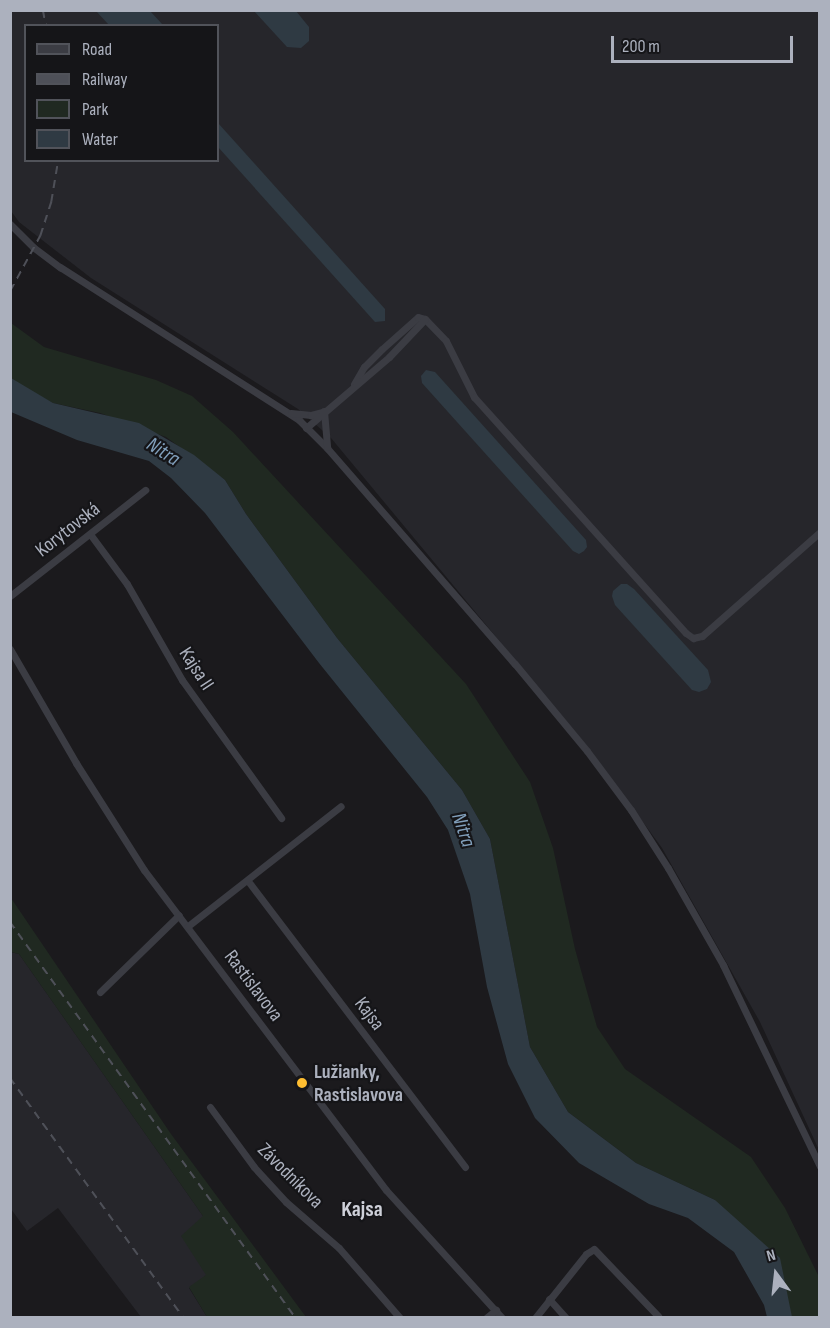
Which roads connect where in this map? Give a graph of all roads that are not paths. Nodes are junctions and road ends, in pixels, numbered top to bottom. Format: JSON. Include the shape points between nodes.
{"nodes":[{"id":1,"x":10,"y":224,"type":"edge"},
{"id":2,"x":324,"y":411,"type":"junction"},
{"id":3,"x":290,"y":413,"type":"junction"},
{"id":4,"x":306,"y":428,"type":"junction"},
{"id":5,"x":327,"y":448,"type":"junction"},
{"id":6,"x":145,"y":490,"type":"dead end"},
{"id":7,"x":819,"y":532,"type":"edge"},
{"id":8,"x":90,"y":534,"type":"junction"},
{"id":9,"x":10,"y":596,"type":"edge"},
{"id":10,"x":10,"y":650,"type":"edge"},
{"id":11,"x":341,"y":806,"type":"dead end"},
{"id":12,"x":281,"y":818,"type":"dead end"},
{"id":13,"x":248,"y":881,"type":"junction"},
{"id":14,"x":179,"y":915,"type":"junction"},
{"id":15,"x":188,"y":926,"type":"junction"},
{"id":16,"x":100,"y":992,"type":"dead end"},
{"id":17,"x":210,"y":1107,"type":"dead end"},
{"id":18,"x":465,"y":1167,"type":"dead end"},
{"id":19,"x":819,"y":1167,"type":"edge"},
{"id":20,"x":549,"y":1299,"type":"junction"},
{"id":21,"x":496,"y":1310,"type":"junction"},
{"id":22,"x":658,"y":1316,"type":"edge"},
{"id":23,"x":400,"y":1317,"type":"edge"},
{"id":24,"x":486,"y":1317,"type":"edge"},
{"id":25,"x":502,"y":1317,"type":"edge"},
{"id":26,"x":535,"y":1317,"type":"edge"},
{"id":27,"x":566,"y":1317,"type":"edge"}],
"edges":[{"from":1,"to":3,"type":"street","via":[[60,267]]},
{"from":2,"to":3,"type":"street","via":[[311,415]]},
{"from":2,"to":4,"type":"street"},
{"from":2,"to":5,"type":"street"},
{"from":2,"to":7,"type":"street","via":[[389,357],[425,319],[446,342],[474,397],[693,638],[702,636]]},
{"from":3,"to":4,"type":"street"},
{"from":4,"to":5,"type":"street"},
{"from":5,"to":19,"type":"street","via":[[523,672],[631,810],[723,965]]},
{"from":6,"to":8,"type":"street","name":"Korytovská"},
{"from":8,"to":9,"type":"street","name":"Korytovská"},
{"from":8,"to":12,"type":"street","name":"Kajsa II","via":[[127,584],[182,680]]},
{"from":10,"to":14,"type":"street","name":"Rastislavova","via":[[108,815]]},
{"from":11,"to":13,"type":"street"},
{"from":13,"to":15,"type":"street"},
{"from":13,"to":18,"type":"street","name":"Kajsa"},
{"from":14,"to":15,"type":"street","name":"Rastislavova"},
{"from":14,"to":16,"type":"street"},
{"from":15,"to":21,"type":"street","name":"Rastislavova","via":[[386,1190]]},
{"from":17,"to":23,"type":"street","name":"Závodníkova","via":[[254,1167],[286,1202],[339,1248]]},
{"from":20,"to":22,"type":"street","via":[[594,1249]]},
{"from":20,"to":26,"type":"street"},
{"from":20,"to":27,"type":"street"},
{"from":21,"to":24,"type":"street"},
{"from":21,"to":25,"type":"street","name":"Rastislavova"}]}
